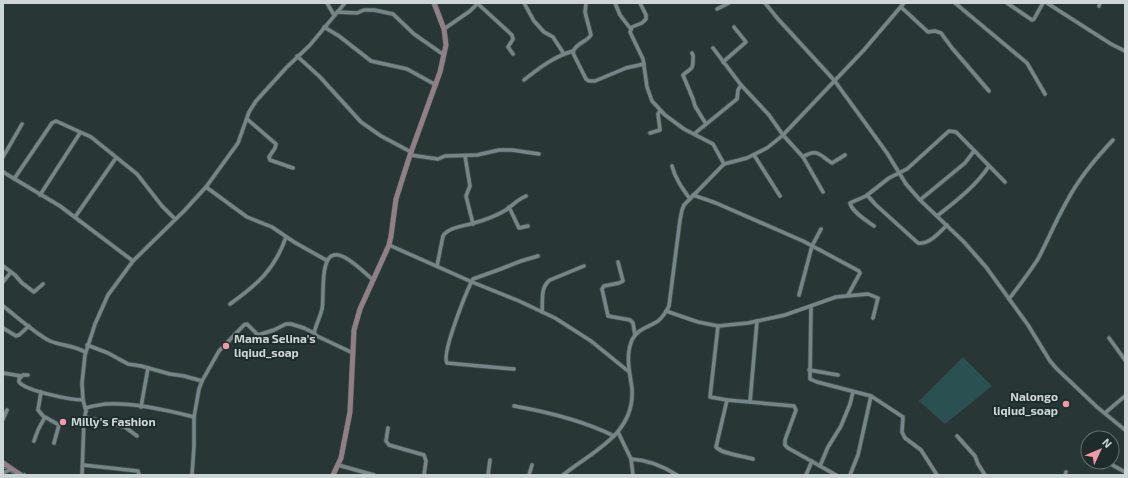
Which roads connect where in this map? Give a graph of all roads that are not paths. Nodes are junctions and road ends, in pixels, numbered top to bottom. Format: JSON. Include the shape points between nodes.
{"nodes":[{"id":1,"x":326,"y":3,"type":"edge"},
{"id":2,"x":345,"y":3,"type":"edge"},
{"id":3,"x":434,"y":3,"type":"edge"},
{"id":4,"x":478,"y":3,"type":"edge"},
{"id":5,"x":524,"y":3,"type":"edge"},
{"id":6,"x":586,"y":3,"type":"edge"},
{"id":7,"x":615,"y":3,"type":"edge"},
{"id":8,"x":640,"y":3,"type":"edge"},
{"id":9,"x":729,"y":3,"type":"edge"},
{"id":10,"x":764,"y":3,"type":"edge"},
{"id":11,"x":904,"y":3,"type":"edge"},
{"id":12,"x":955,"y":3,"type":"edge"},
{"id":13,"x":1007,"y":3,"type":"edge"},
{"id":14,"x":1043,"y":3,"type":"edge"},
{"id":15,"x":1047,"y":3,"type":"edge"},
{"id":16,"x":901,"y":7,"type":"junction"},
{"id":17,"x":717,"y":9,"type":"dead end"},
{"id":18,"x":336,"y":13,"type":"junction"},
{"id":19,"x":324,"y":27,"type":"junction"},
{"id":20,"x":734,"y":27,"type":"dead end"},
{"id":21,"x":630,"y":28,"type":"junction"},
{"id":22,"x":444,"y":29,"type":"junction"},
{"id":23,"x":713,"y":48,"type":"dead end"},
{"id":24,"x":573,"y":51,"type":"junction"},
{"id":25,"x":1125,"y":51,"type":"edge"},
{"id":26,"x":692,"y":53,"type":"dead end"},
{"id":27,"x":513,"y":54,"type":"dead end"},
{"id":28,"x":564,"y":54,"type":"junction"},
{"id":29,"x":444,"y":55,"type":"junction"},
{"id":30,"x":297,"y":56,"type":"junction"},
{"id":31,"x":723,"y":62,"type":"junction"},
{"id":32,"x":644,"y":64,"type":"junction"},
{"id":33,"x":524,"y":80,"type":"dead end"},
{"id":34,"x":834,"y":80,"type":"junction"},
{"id":35,"x":436,"y":85,"type":"junction"},
{"id":36,"x":741,"y":85,"type":"junction"},
{"id":37,"x":989,"y":91,"type":"dead end"},
{"id":38,"x":1045,"y":94,"type":"dead end"},
{"id":39,"x":660,"y":111,"type":"junction"},
{"id":40,"x":247,"y":120,"type":"junction"},
{"id":41,"x":22,"y":124,"type":"dead end"},
{"id":42,"x":706,"y":124,"type":"junction"},
{"id":43,"x":80,"y":133,"type":"junction"},
{"id":44,"x":650,"y":133,"type":"dead end"},
{"id":45,"x":694,"y":134,"type":"junction"},
{"id":46,"x":783,"y":135,"type":"junction"},
{"id":47,"x":1112,"y":140,"type":"dead end"},
{"id":48,"x":974,"y":151,"type":"junction"},
{"id":49,"x":411,"y":153,"type":"junction"},
{"id":50,"x":539,"y":154,"type":"dead end"},
{"id":51,"x":754,"y":155,"type":"junction"},
{"id":52,"x":3,"y":156,"type":"edge"},
{"id":53,"x":465,"y":156,"type":"junction"},
{"id":54,"x":845,"y":156,"type":"dead end"},
{"id":55,"x":803,"y":157,"type":"junction"},
{"id":56,"x":116,"y":158,"type":"junction"},
{"id":57,"x":724,"y":164,"type":"junction"},
{"id":58,"x":672,"y":166,"type":"dead end"},
{"id":59,"x":989,"y":166,"type":"junction"},
{"id":60,"x":293,"y":168,"type":"dead end"},
{"id":61,"x":3,"y":172,"type":"edge"},
{"id":62,"x":899,"y":173,"type":"junction"},
{"id":63,"x":14,"y":179,"type":"junction"},
{"id":64,"x":1006,"y":182,"type":"dead end"},
{"id":65,"x":206,"y":187,"type":"junction"},
{"id":66,"x":823,"y":192,"type":"dead end"},
{"id":67,"x":693,"y":194,"type":"junction"},
{"id":68,"x":40,"y":195,"type":"junction"},
{"id":69,"x":868,"y":195,"type":"junction"},
{"id":70,"x":526,"y":196,"type":"dead end"},
{"id":71,"x":780,"y":196,"type":"dead end"},
{"id":72,"x":690,"y":199,"type":"junction"},
{"id":73,"x":920,"y":200,"type":"junction"},
{"id":74,"x":508,"y":207,"type":"junction"},
{"id":75,"x":938,"y":216,"type":"junction"},
{"id":76,"x":75,"y":217,"type":"junction"},
{"id":77,"x":175,"y":219,"type":"junction"},
{"id":78,"x":473,"y":224,"type":"junction"},
{"id":79,"x":947,"y":225,"type":"junction"},
{"id":80,"x":528,"y":226,"type":"dead end"},
{"id":81,"x":874,"y":226,"type":"dead end"},
{"id":82,"x":821,"y":229,"type":"dead end"},
{"id":83,"x":286,"y":237,"type":"junction"},
{"id":84,"x":389,"y":245,"type":"junction"},
{"id":85,"x":812,"y":246,"type":"junction"},
{"id":86,"x":538,"y":256,"type":"dead end"},
{"id":87,"x":326,"y":260,"type":"junction"},
{"id":88,"x":133,"y":261,"type":"junction"},
{"id":89,"x":618,"y":262,"type":"dead end"},
{"id":90,"x":3,"y":266,"type":"edge"},
{"id":91,"x":437,"y":266,"type":"junction"},
{"id":92,"x":584,"y":266,"type":"dead end"},
{"id":93,"x":11,"y":272,"type":"junction"},
{"id":94,"x":373,"y":280,"type":"junction"},
{"id":95,"x":3,"y":282,"type":"edge"},
{"id":96,"x":472,"y":282,"type":"junction"},
{"id":97,"x":43,"y":284,"type":"dead end"},
{"id":98,"x":799,"y":295,"type":"dead end"},
{"id":99,"x":848,"y":295,"type":"junction"},
{"id":100,"x":1009,"y":299,"type":"junction"},
{"id":101,"x":230,"y":304,"type":"dead end"},
{"id":102,"x":3,"y":306,"type":"edge"},
{"id":103,"x":811,"y":307,"type":"junction"},
{"id":104,"x":666,"y":311,"type":"junction"},
{"id":105,"x":542,"y":312,"type":"junction"},
{"id":106,"x":873,"y":318,"type":"dead end"},
{"id":107,"x":757,"y":321,"type":"junction"},
{"id":108,"x":29,"y":326,"type":"junction"},
{"id":109,"x":718,"y":326,"type":"junction"},
{"id":110,"x":3,"y":328,"type":"edge"},
{"id":111,"x":314,"y":333,"type":"junction"},
{"id":112,"x":635,"y":335,"type":"junction"},
{"id":113,"x":1109,"y":338,"type":"dead end"},
{"id":114,"x":87,"y":345,"type":"junction"},
{"id":115,"x":85,"y":352,"type":"junction"},
{"id":116,"x":353,"y":353,"type":"junction"},
{"id":117,"x":1125,"y":360,"type":"edge"},
{"id":118,"x":148,"y":368,"type":"junction"},
{"id":119,"x":514,"y":369,"type":"dead end"},
{"id":120,"x":809,"y":370,"type":"junction"},
{"id":121,"x":628,"y":371,"type":"junction"},
{"id":122,"x":3,"y":374,"type":"edge"},
{"id":123,"x":28,"y":375,"type":"dead end"},
{"id":124,"x":838,"y":375,"type":"dead end"},
{"id":125,"x":21,"y":376,"type":"junction"},
{"id":126,"x":202,"y":381,"type":"junction"},
{"id":127,"x":41,"y":392,"type":"junction"},
{"id":128,"x":852,"y":392,"type":"junction"},
{"id":129,"x":872,"y":396,"type":"junction"},
{"id":130,"x":1125,"y":396,"type":"edge"},
{"id":131,"x":83,"y":400,"type":"junction"},
{"id":132,"x":727,"y":400,"type":"junction"},
{"id":133,"x":750,"y":402,"type":"junction"},
{"id":134,"x":141,"y":406,"type":"junction"},
{"id":135,"x":514,"y":406,"type":"dead end"},
{"id":136,"x":86,"y":408,"type":"junction"},
{"id":137,"x":7,"y":410,"type":"dead end"},
{"id":138,"x":1105,"y":414,"type":"junction"},
{"id":139,"x":44,"y":417,"type":"junction"},
{"id":140,"x":85,"y":417,"type":"junction"},
{"id":141,"x":194,"y":417,"type":"junction"},
{"id":142,"x":3,"y":419,"type":"edge"},
{"id":143,"x":388,"y":428,"type":"dead end"},
{"id":144,"x":1125,"y":430,"type":"edge"},
{"id":145,"x":618,"y":432,"type":"junction"},
{"id":146,"x":138,"y":436,"type":"dead end"},
{"id":147,"x":614,"y":436,"type":"junction"},
{"id":148,"x":957,"y":436,"type":"dead end"},
{"id":149,"x":34,"y":441,"type":"dead end"},
{"id":150,"x":54,"y":443,"type":"dead end"},
{"id":151,"x":631,"y":459,"type":"junction"},
{"id":152,"x":753,"y":459,"type":"dead end"},
{"id":153,"x":490,"y":460,"type":"dead end"},
{"id":154,"x":812,"y":462,"type":"junction"},
{"id":155,"x":3,"y":463,"type":"edge"},
{"id":156,"x":83,"y":465,"type":"junction"},
{"id":157,"x":338,"y":465,"type":"junction"},
{"id":158,"x":532,"y":465,"type":"dead end"},
{"id":159,"x":820,"y":466,"type":"junction"},
{"id":160,"x":12,"y":469,"type":"junction"},
{"id":161,"x":1125,"y":472,"type":"edge"},
{"id":162,"x":3,"y":473,"type":"edge"},
{"id":163,"x":20,"y":475,"type":"edge"},
{"id":164,"x":82,"y":475,"type":"edge"},
{"id":165,"x":139,"y":475,"type":"edge"},
{"id":166,"x":192,"y":475,"type":"edge"},
{"id":167,"x":333,"y":475,"type":"edge"},
{"id":168,"x":374,"y":475,"type":"edge"},
{"id":169,"x":424,"y":475,"type":"edge"},
{"id":170,"x":488,"y":475,"type":"edge"},
{"id":171,"x":529,"y":475,"type":"edge"},
{"id":172,"x":563,"y":475,"type":"edge"},
{"id":173,"x":633,"y":475,"type":"edge"},
{"id":174,"x":677,"y":475,"type":"edge"},
{"id":175,"x":806,"y":475,"type":"edge"},
{"id":176,"x":836,"y":475,"type":"edge"},
{"id":177,"x":850,"y":475,"type":"edge"},
{"id":178,"x":937,"y":475,"type":"edge"},
{"id":179,"x":985,"y":475,"type":"edge"},
{"id":180,"x":1123,"y":475,"type":"edge"}],
"edges":[{"from":1,"to":18,"type":"street"},
{"from":2,"to":18,"type":"street"},
{"from":3,"to":22,"type":"street"},
{"from":4,"to":22,"type":"street"},
{"from":4,"to":27,"type":"street","via":[[512,35],[513,39],[508,47]]},
{"from":5,"to":28,"type":"street","via":[[534,21],[553,37]]},
{"from":6,"to":24,"type":"street","via":[[585,12],[591,35]]},
{"from":7,"to":21,"type":"street"},
{"from":8,"to":21,"type":"street","via":[[646,19]]},
{"from":9,"to":17,"type":"street"},
{"from":10,"to":34,"type":"street"},
{"from":11,"to":16,"type":"street"},
{"from":12,"to":38,"type":"street","via":[[1028,64]]},
{"from":13,"to":14,"type":"street","via":[[1032,20]]},
{"from":15,"to":25,"type":"street"},
{"from":16,"to":34,"type":"street"},
{"from":16,"to":37,"type":"street","via":[[928,32],[941,33]]},
{"from":18,"to":19,"type":"street"},
{"from":18,"to":29,"type":"street","via":[[374,10],[393,14],[414,34]]},
{"from":19,"to":30,"type":"street","via":[[310,45]]},
{"from":19,"to":35,"type":"street","via":[[371,61],[407,69]]},
{"from":20,"to":31,"type":"street","via":[[746,42]]},
{"from":21,"to":32,"type":"street"},
{"from":22,"to":29,"type":"street"},
{"from":23,"to":31,"type":"street"},
{"from":24,"to":28,"type":"street"},
{"from":24,"to":32,"type":"street","via":[[586,79],[592,82],[626,68]]},
{"from":26,"to":42,"type":"street","via":[[694,65],[683,75],[695,106]]},
{"from":28,"to":33,"type":"street"},
{"from":29,"to":35,"type":"street"},
{"from":30,"to":40,"type":"street","via":[[256,101]]},
{"from":30,"to":49,"type":"street","via":[[361,122]]},
{"from":31,"to":36,"type":"street"},
{"from":32,"to":39,"type":"street","via":[[649,94]]},
{"from":34,"to":46,"type":"street"},
{"from":34,"to":62,"type":"street"},
{"from":35,"to":49,"type":"street"},
{"from":36,"to":42,"type":"street","via":[[737,99]]},
{"from":36,"to":46,"type":"street","via":[[769,115]]},
{"from":39,"to":44,"type":"street","via":[[660,130]]},
{"from":39,"to":45,"type":"street"},
{"from":40,"to":60,"type":"street","via":[[276,144],[270,160]]},
{"from":40,"to":65,"type":"street","via":[[238,143]]},
{"from":41,"to":52,"type":"street"},
{"from":42,"to":45,"type":"street"},
{"from":43,"to":56,"type":"street","via":[[92,136]]},
{"from":43,"to":63,"type":"street","via":[[53,121]]},
{"from":43,"to":68,"type":"street"},
{"from":45,"to":57,"type":"street","via":[[713,144]]},
{"from":46,"to":51,"type":"street"},
{"from":46,"to":55,"type":"street"},
{"from":47,"to":100,"type":"street","via":[[1077,184],[1037,260]]},
{"from":48,"to":59,"type":"street"},
{"from":48,"to":62,"type":"street","via":[[956,132],[949,130],[907,169]]},
{"from":48,"to":73,"type":"street","via":[[965,163]]},
{"from":49,"to":53,"type":"street","via":[[438,159],[445,156]]},
{"from":49,"to":84,"type":"street","via":[[396,199]]},
{"from":50,"to":53,"type":"street","via":[[499,150]]},
{"from":51,"to":57,"type":"street"},
{"from":51,"to":71,"type":"street"},
{"from":53,"to":78,"type":"street","via":[[470,186],[466,196]]},
{"from":54,"to":55,"type":"street","via":[[832,163],[818,154]]},
{"from":55,"to":66,"type":"street"},
{"from":56,"to":76,"type":"street"},
{"from":56,"to":77,"type":"street","via":[[137,174]]},
{"from":57,"to":67,"type":"street"},
{"from":58,"to":72,"type":"street","via":[[677,180]]},
{"from":59,"to":64,"type":"street"},
{"from":59,"to":75,"type":"street","via":[[968,190]]},
{"from":61,"to":63,"type":"street"},
{"from":62,"to":69,"type":"street"},
{"from":62,"to":73,"type":"street"},
{"from":63,"to":68,"type":"street"},
{"from":65,"to":77,"type":"street"},
{"from":65,"to":83,"type":"street","via":[[247,217],[272,227]]},
{"from":67,"to":72,"type":"street"},
{"from":67,"to":85,"type":"street"},
{"from":68,"to":76,"type":"street"},
{"from":69,"to":79,"type":"street","via":[[918,243],[928,242]]},
{"from":69,"to":81,"type":"street","via":[[850,204]]},
{"from":70,"to":74,"type":"street"},
{"from":72,"to":104,"type":"street","via":[[680,214],[671,299]]},
{"from":73,"to":75,"type":"street"},
{"from":74,"to":78,"type":"street","via":[[490,218]]},
{"from":74,"to":80,"type":"street","via":[[519,228]]},
{"from":75,"to":79,"type":"street"},
{"from":76,"to":88,"type":"street"},
{"from":77,"to":88,"type":"street"},
{"from":78,"to":91,"type":"street","via":[[454,228],[444,234]]},
{"from":79,"to":100,"type":"street","via":[[978,257]]},
{"from":82,"to":85,"type":"street"},
{"from":83,"to":87,"type":"street"},
{"from":83,"to":101,"type":"street","via":[[282,250],[261,280]]},
{"from":84,"to":91,"type":"street"},
{"from":84,"to":94,"type":"street"},
{"from":85,"to":98,"type":"street"},
{"from":85,"to":99,"type":"street","via":[[860,272]]},
{"from":86,"to":96,"type":"street","via":[[474,278]]},
{"from":87,"to":94,"type":"street","via":[[332,255],[344,257]]},
{"from":87,"to":111,"type":"street","via":[[322,308]]},
{"from":88,"to":114,"type":"street","via":[[108,295]]},
{"from":89,"to":112,"type":"street","via":[[623,281],[604,286],[602,289],[608,316],[630,320]]},
{"from":90,"to":93,"type":"street"},
{"from":91,"to":96,"type":"street"},
{"from":92,"to":105,"type":"street","via":[[546,282],[543,287]]},
{"from":93,"to":95,"type":"street"},
{"from":93,"to":97,"type":"street","via":[[34,292]]},
{"from":94,"to":116,"type":"street","via":[[354,330]]},
{"from":96,"to":105,"type":"street"},
{"from":96,"to":119,"type":"street","via":[[451,333],[445,360],[447,363]]},
{"from":99,"to":103,"type":"street","via":[[831,297]]},
{"from":99,"to":106,"type":"street","via":[[868,294],[878,298]]},
{"from":100,"to":138,"type":"street","via":[[1050,361]]},
{"from":102,"to":108,"type":"street"},
{"from":103,"to":107,"type":"street"},
{"from":103,"to":120,"type":"street"},
{"from":104,"to":109,"type":"street"},
{"from":104,"to":112,"type":"street","via":[[658,321]]},
{"from":105,"to":121,"type":"street","via":[[591,341]]},
{"from":107,"to":109,"type":"street"},
{"from":107,"to":133,"type":"street"},
{"from":108,"to":110,"type":"street","via":[[16,336]]},
{"from":108,"to":115,"type":"street","via":[[50,340]]},
{"from":109,"to":132,"type":"street","via":[[710,395],[713,399]]},
{"from":111,"to":116,"type":"street"},
{"from":111,"to":126,"type":"street","via":[[286,324],[258,335],[245,324],[219,351]]},
{"from":112,"to":121,"type":"street","via":[[630,346]]},
{"from":113,"to":117,"type":"street"},
{"from":114,"to":115,"type":"street"},
{"from":114,"to":118,"type":"street","via":[[128,364]]},
{"from":115,"to":131,"type":"street"},
{"from":116,"to":157,"type":"street","via":[[350,412]]},
{"from":118,"to":126,"type":"street"},
{"from":118,"to":134,"type":"street"},
{"from":120,"to":124,"type":"street"},
{"from":120,"to":128,"type":"street","via":[[812,381]]},
{"from":121,"to":145,"type":"street","via":[[632,388],[631,405]]},
{"from":122,"to":125,"type":"street"},
{"from":123,"to":125,"type":"street"},
{"from":125,"to":127,"type":"street","via":[[21,385]]},
{"from":126,"to":141,"type":"street"},
{"from":127,"to":131,"type":"street","via":[[61,398]]},
{"from":127,"to":139,"type":"street","via":[[38,410]]},
{"from":128,"to":129,"type":"street"},
{"from":128,"to":159,"type":"street","via":[[841,426]]},
{"from":129,"to":177,"type":"street","via":[[858,455]]},
{"from":129,"to":178,"type":"street","via":[[903,417],[902,432],[905,438],[921,450]]},
{"from":130,"to":138,"type":"street"},
{"from":131,"to":136,"type":"street"},
{"from":132,"to":133,"type":"street"},
{"from":132,"to":152,"type":"street","via":[[716,447],[728,453]]},
{"from":133,"to":154,"type":"street","via":[[795,407],[785,445]]},
{"from":134,"to":136,"type":"street","via":[[104,404]]},
{"from":134,"to":141,"type":"street"},
{"from":135,"to":147,"type":"street","via":[[562,417]]},
{"from":136,"to":140,"type":"street"},
{"from":137,"to":142,"type":"street"},
{"from":138,"to":144,"type":"street"},
{"from":139,"to":149,"type":"street"},
{"from":139,"to":150,"type":"street","via":[[59,425]]},
{"from":140,"to":146,"type":"street","via":[[125,427]]},
{"from":140,"to":156,"type":"street"},
{"from":141,"to":166,"type":"street"},
{"from":143,"to":169,"type":"street","via":[[388,445],[424,455]]},
{"from":145,"to":147,"type":"street"},
{"from":145,"to":151,"type":"street"},
{"from":147,"to":172,"type":"street"},
{"from":148,"to":179,"type":"street","via":[[975,456]]},
{"from":151,"to":173,"type":"street"},
{"from":151,"to":174,"type":"street","via":[[644,460]]},
{"from":153,"to":170,"type":"street"},
{"from":154,"to":159,"type":"street"},
{"from":154,"to":175,"type":"street"},
{"from":155,"to":160,"type":"street"},
{"from":156,"to":164,"type":"street"},
{"from":156,"to":165,"type":"street","via":[[138,471]]},
{"from":157,"to":167,"type":"street"},
{"from":157,"to":168,"type":"street"},
{"from":158,"to":171,"type":"street"},
{"from":159,"to":176,"type":"street"},
{"from":160,"to":162,"type":"street"},
{"from":160,"to":163,"type":"street"},
{"from":161,"to":180,"type":"street"}]}
